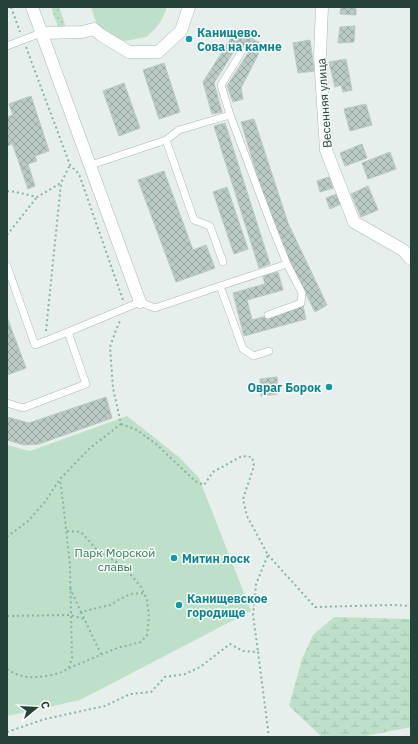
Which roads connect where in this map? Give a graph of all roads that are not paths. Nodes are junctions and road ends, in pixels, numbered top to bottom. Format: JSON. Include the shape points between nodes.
{"nodes":[{"id":1,"x":32,"y":7,"type":"edge"},
{"id":2,"x":189,"y":7,"type":"edge"},
{"id":3,"x":322,"y":7,"type":"edge"},
{"id":4,"x":42,"y":33,"type":"junction"},
{"id":5,"x":7,"y":46,"type":"edge"},
{"id":6,"x":242,"y":51,"type":"dead end"},
{"id":7,"x":230,"y":115,"type":"junction"},
{"id":8,"x":166,"y":140,"type":"junction"},
{"id":9,"x":91,"y":165,"type":"junction"},
{"id":10,"x":411,"y":259,"type":"edge"},
{"id":11,"x":223,"y":262,"type":"dead end"},
{"id":12,"x":287,"y":264,"type":"junction"},
{"id":13,"x":7,"y":266,"type":"edge"},
{"id":14,"x":220,"y":286,"type":"junction"},
{"id":15,"x":140,"y":302,"type":"junction"},
{"id":16,"x":268,"y":315,"type":"dead end"},
{"id":17,"x":68,"y":332,"type":"junction"},
{"id":18,"x":269,"y":351,"type":"dead end"},
{"id":19,"x":7,"y":403,"type":"edge"}],
"edges":[{"from":1,"to":4,"type":"street"},
{"from":2,"to":4,"type":"street","via":[[181,31],[158,52],[129,52],[94,29],[82,32]]},
{"from":3,"to":10,"type":"street","name":"Весенняя улица","via":[[320,56],[326,150],[354,222],[403,250]]},
{"from":4,"to":5,"type":"lane"},
{"from":4,"to":9,"type":"street"},
{"from":6,"to":7,"type":"lane","via":[[221,85]]},
{"from":7,"to":8,"type":"lane","via":[[179,130]]},
{"from":7,"to":12,"type":"lane"},
{"from":8,"to":9,"type":"lane"},
{"from":8,"to":11,"type":"lane","via":[[194,220],[210,226]]},
{"from":9,"to":15,"type":"street"},
{"from":12,"to":14,"type":"lane"},
{"from":12,"to":16,"type":"lane","via":[[302,293],[301,303]]},
{"from":13,"to":17,"type":"lane","via":[[35,345]]},
{"from":14,"to":15,"type":"lane","via":[[155,308]]},
{"from":14,"to":18,"type":"lane","via":[[243,348],[254,356]]},
{"from":15,"to":17,"type":"lane"},
{"from":17,"to":19,"type":"lane","via":[[86,384],[23,408]]}]}
